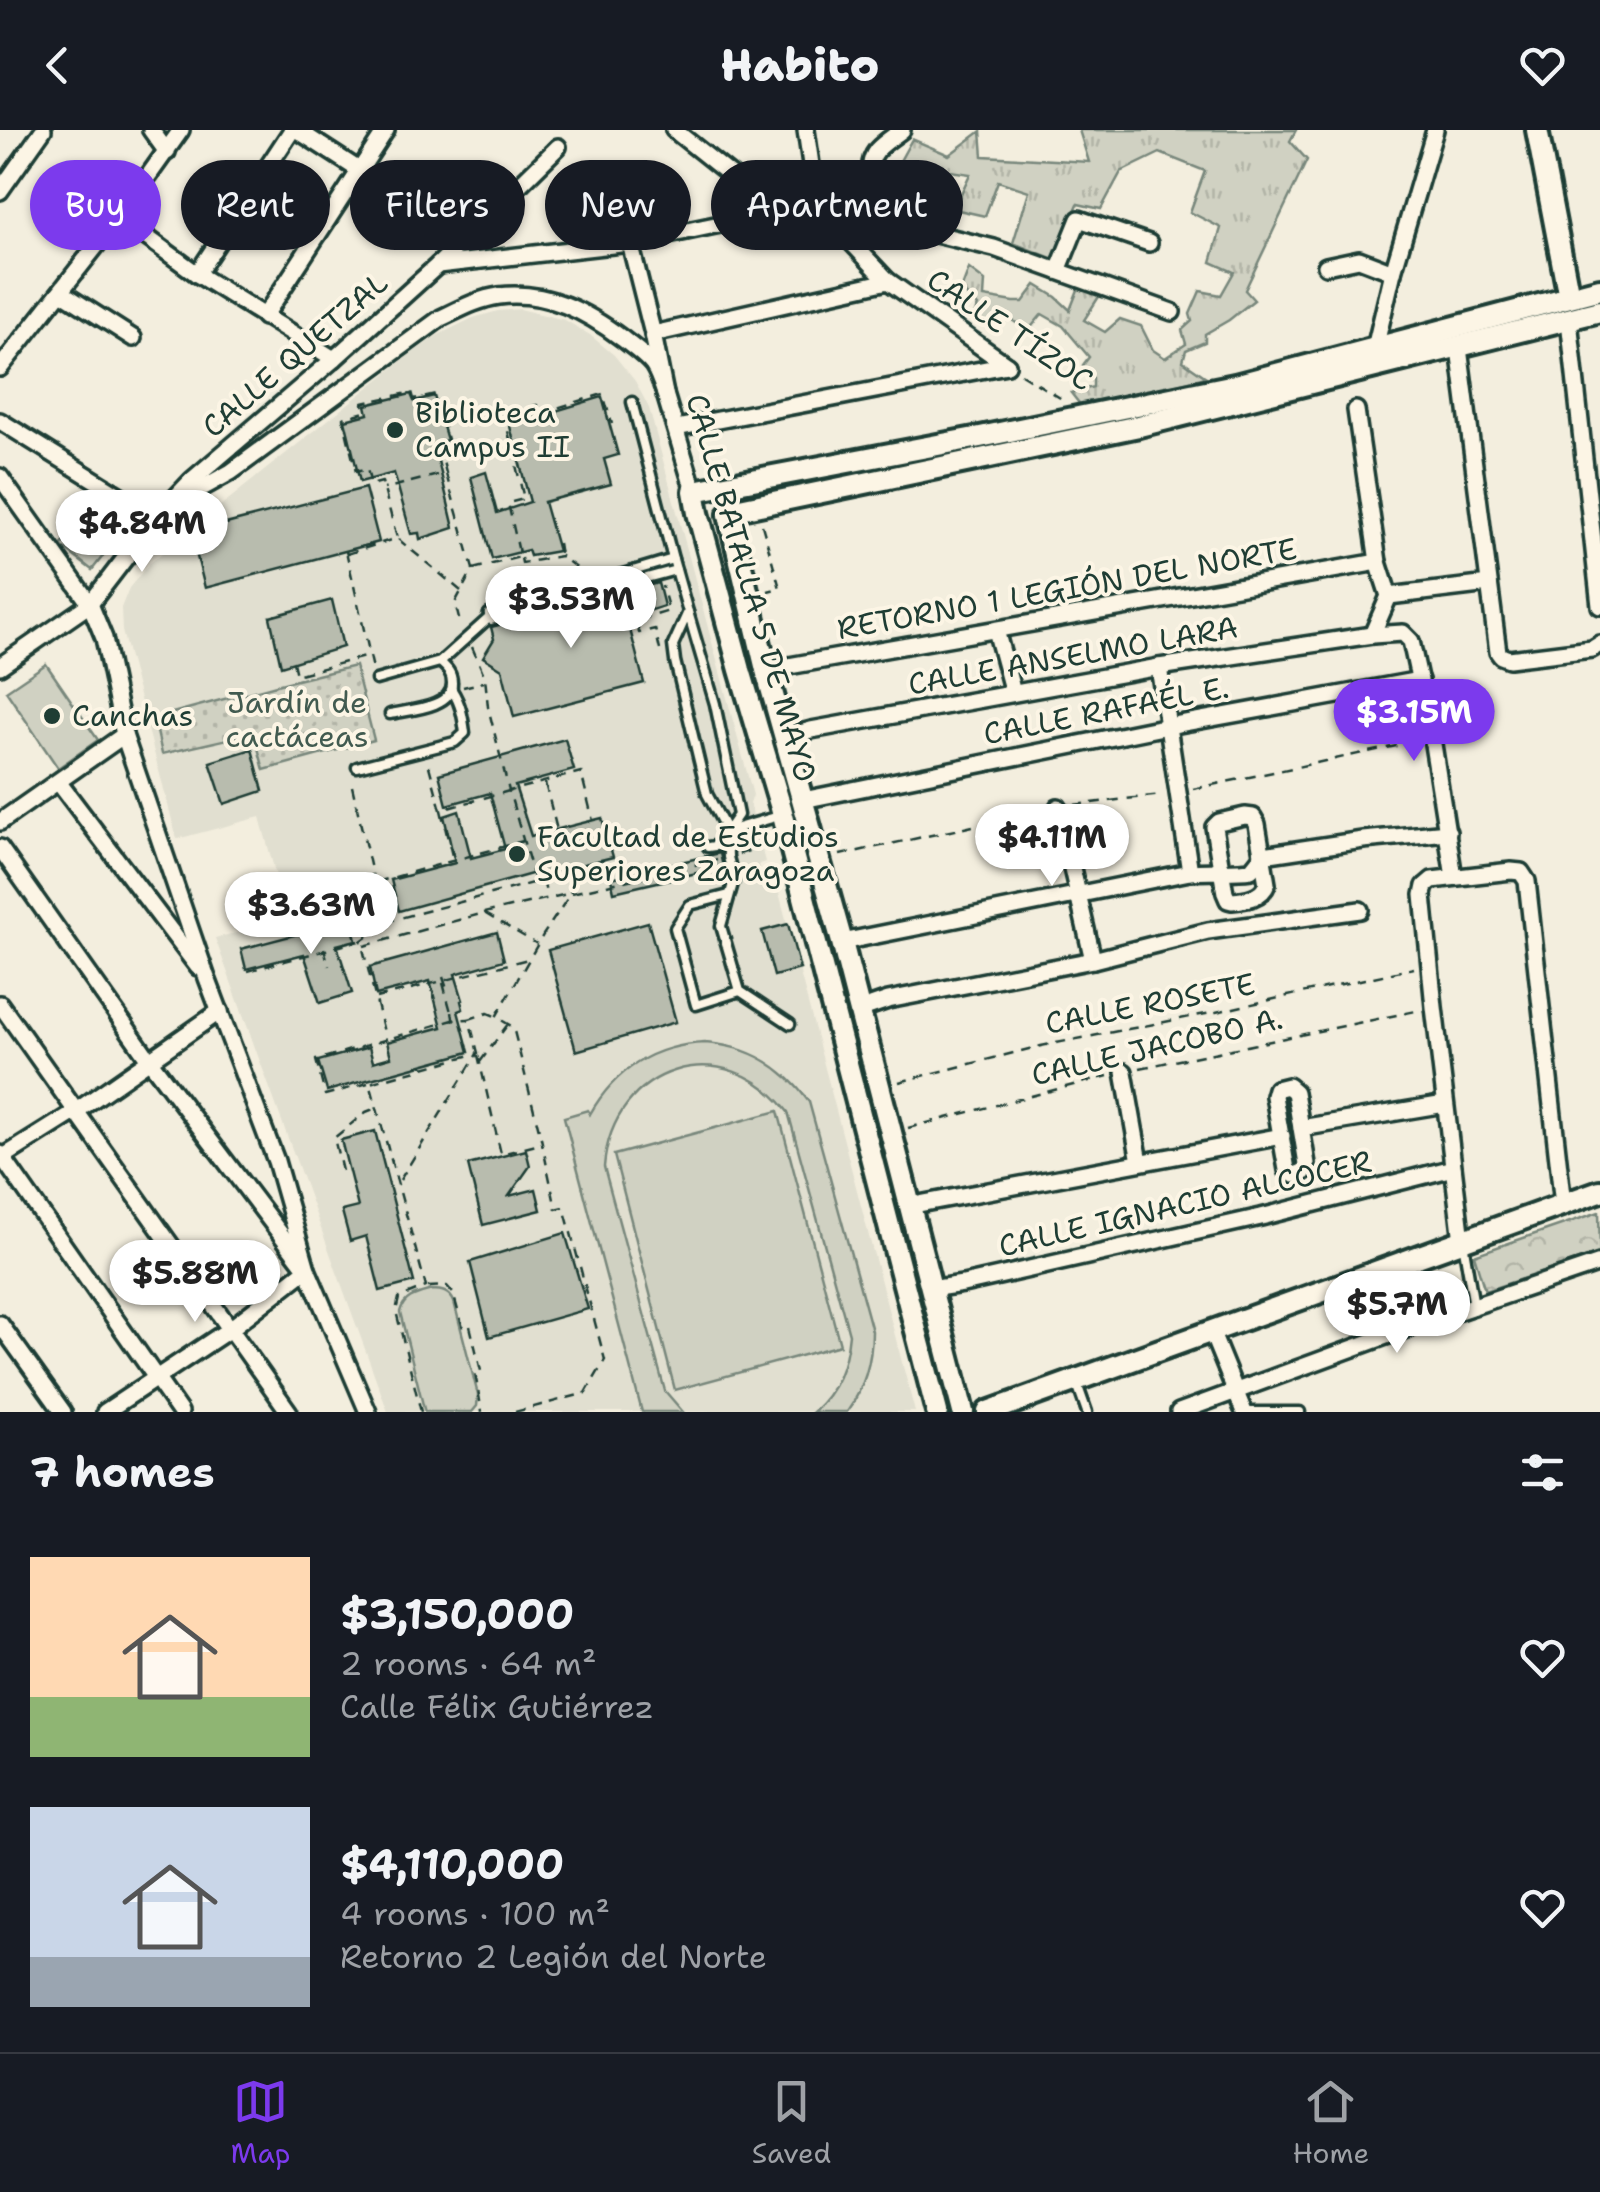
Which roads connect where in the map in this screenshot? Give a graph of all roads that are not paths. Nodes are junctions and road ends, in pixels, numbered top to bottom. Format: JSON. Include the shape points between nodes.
{"nodes":[{"id":1,"x":43,"y":130,"type":"edge"},
{"id":2,"x":151,"y":130,"type":"edge"},
{"id":3,"x":181,"y":130,"type":"edge"},
{"id":4,"x":294,"y":130,"type":"edge"},
{"id":5,"x":386,"y":130,"type":"edge"},
{"id":6,"x":674,"y":130,"type":"edge"},
{"id":7,"x":806,"y":130,"type":"edge"},
{"id":8,"x":902,"y":130,"type":"edge"},
{"id":9,"x":1435,"y":130,"type":"edge"},
{"id":10,"x":1537,"y":130,"type":"edge"},
{"id":11,"x":558,"y":147,"type":"dead end"},
{"id":12,"x":167,"y":152,"type":"junction"},
{"id":13,"x":161,"y":160,"type":"edge"},
{"id":14,"x":366,"y":160,"type":"edge"},
{"id":15,"x":712,"y":160,"type":"edge"},
{"id":16,"x":811,"y":160,"type":"edge"},
{"id":17,"x":872,"y":160,"type":"edge"},
{"id":18,"x":350,"y":164,"type":"edge"},
{"id":19,"x":350,"y":184,"type":"edge"},
{"id":20,"x":0,"y":191,"type":"edge"},
{"id":21,"x":963,"y":241,"type":"edge"},
{"id":22,"x":1149,"y":243,"type":"dead end"},
{"id":23,"x":161,"y":248,"type":"edge"},
{"id":24,"x":93,"y":250,"type":"edge"},
{"id":25,"x":569,"y":250,"type":"edge"},
{"id":26,"x":632,"y":250,"type":"edge"},
{"id":27,"x":860,"y":250,"type":"edge"},
{"id":28,"x":438,"y":265,"type":"junction"},
{"id":29,"x":1326,"y":266,"type":"dead end"},
{"id":30,"x":1058,"y":271,"type":"junction"},
{"id":31,"x":1393,"y":272,"type":"junction"},
{"id":32,"x":197,"y":274,"type":"junction"},
{"id":33,"x":888,"y":281,"type":"junction"},
{"id":34,"x":1600,"y":289,"type":"edge"},
{"id":35,"x":61,"y":292,"type":"junction"},
{"id":36,"x":1569,"y":297,"type":"junction"},
{"id":37,"x":1600,"y":311,"type":"edge"},
{"id":38,"x":1172,"y":312,"type":"dead end"},
{"id":39,"x":264,"y":317,"type":"junction"},
{"id":40,"x":1569,"y":320,"type":"junction"},
{"id":41,"x":653,"y":334,"type":"junction"},
{"id":42,"x":133,"y":338,"type":"dead end"},
{"id":43,"x":1375,"y":348,"type":"junction"},
{"id":44,"x":1459,"y":348,"type":"junction"},
{"id":45,"x":334,"y":360,"type":"junction"},
{"id":46,"x":0,"y":368,"type":"edge"},
{"id":47,"x":1237,"y":393,"type":"junction"},
{"id":48,"x":665,"y":394,"type":"junction"},
{"id":49,"x":632,"y":402,"type":"dead end"},
{"id":50,"x":1356,"y":410,"type":"dead end"},
{"id":51,"x":0,"y":421,"type":"edge"},
{"id":52,"x":676,"y":428,"type":"junction"},
{"id":53,"x":0,"y":477,"type":"edge"},
{"id":54,"x":694,"y":491,"type":"junction"},
{"id":55,"x":169,"y":506,"type":"junction"},
{"id":56,"x":156,"y":518,"type":"junction"},
{"id":57,"x":673,"y":559,"type":"junction"},
{"id":58,"x":1378,"y":562,"type":"junction"},
{"id":59,"x":676,"y":570,"type":"junction"},
{"id":60,"x":1489,"y":584,"type":"junction"},
{"id":61,"x":1389,"y":596,"type":"junction"},
{"id":62,"x":90,"y":604,"type":"junction"},
{"id":63,"x":1600,"y":606,"type":"edge"},
{"id":64,"x":688,"y":612,"type":"junction"},
{"id":65,"x":490,"y":617,"type":"junction"},
{"id":66,"x":996,"y":630,"type":"junction"},
{"id":67,"x":1372,"y":635,"type":"junction"},
{"id":68,"x":1600,"y":644,"type":"edge"},
{"id":69,"x":2,"y":662,"type":"edge"},
{"id":70,"x":440,"y":662,"type":"junction"},
{"id":71,"x":1160,"y":666,"type":"junction"},
{"id":72,"x":766,"y":670,"type":"junction"},
{"id":73,"x":376,"y":680,"type":"road end"},
{"id":74,"x":1420,"y":680,"type":"junction"},
{"id":75,"x":452,"y":690,"type":"junction"},
{"id":76,"x":1013,"y":693,"type":"junction"},
{"id":77,"x":390,"y":714,"type":"dead end"},
{"id":78,"x":1168,"y":726,"type":"junction"},
{"id":79,"x":124,"y":735,"type":"junction"},
{"id":80,"x":786,"y":737,"type":"junction"},
{"id":81,"x":358,"y":766,"type":"dead end"},
{"id":82,"x":58,"y":782,"type":"junction"},
{"id":83,"x":803,"y":800,"type":"junction"},
{"id":84,"x":1058,"y":807,"type":"road end"},
{"id":85,"x":782,"y":812,"type":"junction"},
{"id":86,"x":0,"y":822,"type":"edge"},
{"id":87,"x":727,"y":832,"type":"junction"},
{"id":88,"x":1448,"y":832,"type":"junction"},
{"id":89,"x":728,"y":844,"type":"junction"},
{"id":90,"x":0,"y":848,"type":"edge"},
{"id":91,"x":708,"y":848,"type":"dead end"},
{"id":92,"x":1263,"y":855,"type":"junction"},
{"id":93,"x":1220,"y":870,"type":"junction"},
{"id":94,"x":1190,"y":872,"type":"junction"},
{"id":95,"x":1454,"y":877,"type":"junction"},
{"id":96,"x":729,"y":895,"type":"junction"},
{"id":97,"x":1077,"y":895,"type":"junction"},
{"id":98,"x":1360,"y":910,"type":"dead end"},
{"id":99,"x":842,"y":942,"type":"junction"},
{"id":100,"x":1093,"y":960,"type":"junction"},
{"id":101,"x":207,"y":978,"type":"junction"},
{"id":102,"x":740,"y":991,"type":"junction"},
{"id":103,"x":0,"y":1004,"type":"edge"},
{"id":104,"x":859,"y":1010,"type":"junction"},
{"id":105,"x":220,"y":1011,"type":"junction"},
{"id":106,"x":834,"y":1015,"type":"junction"},
{"id":107,"x":790,"y":1024,"type":"dead end"},
{"id":108,"x":150,"y":1061,"type":"junction"},
{"id":109,"x":1124,"y":1072,"type":"road end"},
{"id":110,"x":1445,"y":1104,"type":"junction"},
{"id":111,"x":75,"y":1112,"type":"junction"},
{"id":112,"x":1301,"y":1128,"type":"junction"},
{"id":113,"x":892,"y":1132,"type":"junction"},
{"id":114,"x":1282,"y":1136,"type":"junction"},
{"id":115,"x":868,"y":1140,"type":"junction"},
{"id":116,"x":1,"y":1157,"type":"edge"},
{"id":117,"x":1140,"y":1162,"type":"junction"},
{"id":118,"x":1453,"y":1168,"type":"junction"},
{"id":119,"x":1600,"y":1190,"type":"edge"},
{"id":120,"x":908,"y":1206,"type":"junction"},
{"id":121,"x":1562,"y":1206,"type":"junction"},
{"id":122,"x":1462,"y":1241,"type":"junction"},
{"id":123,"x":1600,"y":1262,"type":"edge"},
{"id":124,"x":307,"y":1269,"type":"junction"},
{"id":125,"x":1364,"y":1275,"type":"junction"},
{"id":126,"x":930,"y":1289,"type":"junction"},
{"id":127,"x":1474,"y":1306,"type":"junction"},
{"id":128,"x":0,"y":1324,"type":"edge"},
{"id":129,"x":230,"y":1328,"type":"junction"},
{"id":130,"x":1211,"y":1331,"type":"junction"},
{"id":131,"x":1389,"y":1335,"type":"junction"},
{"id":132,"x":156,"y":1377,"type":"junction"},
{"id":133,"x":1076,"y":1381,"type":"junction"},
{"id":134,"x":1234,"y":1391,"type":"junction"},
{"id":135,"x":63,"y":1412,"type":"edge"},
{"id":136,"x":104,"y":1412,"type":"edge"},
{"id":137,"x":180,"y":1412,"type":"edge"},
{"id":138,"x":289,"y":1412,"type":"edge"},
{"id":139,"x":368,"y":1412,"type":"edge"},
{"id":140,"x":937,"y":1412,"type":"edge"},
{"id":141,"x":963,"y":1412,"type":"edge"},
{"id":142,"x":988,"y":1412,"type":"edge"},
{"id":143,"x":1087,"y":1412,"type":"edge"},
{"id":144,"x":1179,"y":1412,"type":"edge"},
{"id":145,"x":1246,"y":1412,"type":"edge"},
{"id":146,"x":1300,"y":1412,"type":"edge"}],
"edges":[{"from":1,"to":20,"type":"street"},
{"from":2,"to":12,"type":"street"},
{"from":3,"to":12,"type":"street"},
{"from":4,"to":18,"type":"street"},
{"from":4,"to":32,"type":"street"},
{"from":5,"to":14,"type":"street"},
{"from":6,"to":15,"type":"street"},
{"from":7,"to":16,"type":"street"},
{"from":8,"to":17,"type":"street"},
{"from":9,"to":31,"type":"street"},
{"from":10,"to":36,"type":"street"},
{"from":11,"to":28,"type":"street","name":"CALLE QUETZAL"},
{"from":12,"to":13,"type":"street"},
{"from":19,"to":39,"type":"street"},
{"from":21,"to":30,"type":"street"},
{"from":22,"to":30,"type":"street","via":[[1079,219]]},
{"from":23,"to":32,"type":"street"},
{"from":24,"to":35,"type":"street"},
{"from":25,"to":28,"type":"street"},
{"from":26,"to":41,"type":"street","name":"CALLE BATALLA 5 DE MAYO"},
{"from":27,"to":33,"type":"street","name":"CALLE TÍZOC"},
{"from":28,"to":45,"type":"street","name":"CALLE QUETZAL"},
{"from":29,"to":31,"type":"street","via":[[1359,259]]},
{"from":30,"to":38,"type":"street"},
{"from":31,"to":43,"type":"street"},
{"from":32,"to":39,"type":"street"},
{"from":33,"to":41,"type":"street"},
{"from":33,"to":52,"type":"street","name":"CALLE TÍZOC","via":[[1007,365]]},
{"from":34,"to":36,"type":"street"},
{"from":35,"to":42,"type":"street"},
{"from":35,"to":46,"type":"street"},
{"from":36,"to":43,"type":"street"},
{"from":37,"to":40,"type":"street"},
{"from":39,"to":45,"type":"street"},
{"from":40,"to":44,"type":"street"},
{"from":40,"to":63,"type":"street"},
{"from":41,"to":48,"type":"street","name":"CALLE BATALLA 5 DE MAYO"},
{"from":43,"to":47,"type":"street"},
{"from":44,"to":47,"type":"street"},
{"from":44,"to":60,"type":"street"},
{"from":45,"to":55,"type":"street","name":"CALLE QUETZAL"},
{"from":47,"to":54,"type":"street"},
{"from":47,"to":72,"type":"street","name":"CALLE BATALLA 5 DE MAYO","via":[[1139,426],[734,510],[728,518]]},
{"from":48,"to":52,"type":"street","name":"CALLE BATALLA 5 DE MAYO"},
{"from":48,"to":55,"type":"street","via":[[644,356],[578,310],[521,295],[478,300],[405,342],[232,472]]},
{"from":49,"to":57,"type":"lane"},
{"from":50,"to":58,"type":"street"},
{"from":51,"to":56,"type":"street"},
{"from":52,"to":54,"type":"street","name":"CALLE BATALLA 5 DE MAYO"},
{"from":53,"to":62,"type":"street"},
{"from":54,"to":85,"type":"street","name":"CALLE BATALLA 5 DE MAYO"},
{"from":55,"to":56,"type":"street","name":"CALLE QUETZAL"},
{"from":56,"to":62,"type":"street","name":"CALLE QUETZAL"},
{"from":57,"to":59,"type":"lane"},
{"from":57,"to":65,"type":"lane"},
{"from":58,"to":61,"type":"street"},
{"from":58,"to":66,"type":"street","name":"RETORNO 1 LEGIÓN DEL NORTE"},
{"from":59,"to":64,"type":"lane"},
{"from":59,"to":65,"type":"lane"},
{"from":60,"to":61,"type":"street"},
{"from":60,"to":68,"type":"street","via":[[1501,656]]},
{"from":61,"to":67,"type":"street"},
{"from":62,"to":69,"type":"street","name":"CALLE QUETZAL"},
{"from":62,"to":79,"type":"street","via":[[104,638]]},
{"from":64,"to":87,"type":"lane","via":[[738,815]]},
{"from":64,"to":87,"type":"lane","via":[[673,645],[675,661],[706,794]]},
{"from":65,"to":70,"type":"lane"},
{"from":66,"to":72,"type":"street","name":"RETORNO 1 LEGIÓN DEL NORTE"},
{"from":66,"to":76,"type":"street"},
{"from":67,"to":71,"type":"street","name":"CALLE ANSELMO LARA"},
{"from":67,"to":74,"type":"street","via":[[1407,635]]},
{"from":70,"to":73,"type":"lane"},
{"from":70,"to":75,"type":"lane","via":[[452,677]]},
{"from":71,"to":76,"type":"street","name":"CALLE ANSELMO LARA"},
{"from":71,"to":78,"type":"street"},
{"from":72,"to":80,"type":"street","name":"CALLE BATALLA 5 DE MAYO"},
{"from":74,"to":78,"type":"street","name":"CALLE RAFAÉL E."},
{"from":74,"to":88,"type":"street"},
{"from":75,"to":77,"type":"lane","via":[[444,700]]},
{"from":75,"to":81,"type":"lane","via":[[465,733],[455,742]]},
{"from":76,"to":80,"type":"street","name":"CALLE ANSELMO LARA"},
{"from":78,"to":83,"type":"street","name":"CALLE RAFAÉL E."},
{"from":78,"to":94,"type":"street"},
{"from":79,"to":82,"type":"street"},
{"from":79,"to":101,"type":"street"},
{"from":80,"to":83,"type":"street","name":"CALLE BATALLA 5 DE MAYO"},
{"from":82,"to":86,"type":"street"},
{"from":82,"to":101,"type":"street"},
{"from":83,"to":85,"type":"street"},
{"from":83,"to":99,"type":"street","name":"CALLE BATALLA 5 DE MAYO"},
{"from":84,"to":97,"type":"street"},
{"from":85,"to":87,"type":"lane"},
{"from":85,"to":106,"type":"street","name":"CALLE BATALLA 5 DE MAYO"},
{"from":87,"to":89,"type":"lane"},
{"from":88,"to":92,"type":"street"},
{"from":88,"to":95,"type":"street"},
{"from":89,"to":91,"type":"lane"},
{"from":89,"to":96,"type":"lane","via":[[734,880]]},
{"from":90,"to":108,"type":"street"},
{"from":92,"to":93,"type":"street","via":[[1251,870]]},
{"from":92,"to":93,"type":"street","via":[[1267,884],[1258,896],[1228,900]]},
{"from":92,"to":93,"type":"street","via":[[1253,816],[1219,822],[1214,831]]},
{"from":93,"to":94,"type":"street"},
{"from":94,"to":97,"type":"street"},
{"from":95,"to":110,"type":"street","via":[[1432,880],[1422,895]]},
{"from":95,"to":121,"type":"street","via":[[1511,871],[1527,882]]},
{"from":96,"to":102,"type":"lane","via":[[721,926]]},
{"from":96,"to":102,"type":"lane","via":[[690,905],[675,928],[696,1005]]},
{"from":97,"to":99,"type":"street"},
{"from":97,"to":100,"type":"street"},
{"from":98,"to":100,"type":"street","via":[[1208,932]]},
{"from":99,"to":104,"type":"street","name":"CALLE BATALLA 5 DE MAYO"},
{"from":100,"to":104,"type":"street"},
{"from":101,"to":105,"type":"street"},
{"from":102,"to":107,"type":"lane"},
{"from":103,"to":111,"type":"street"},
{"from":104,"to":106,"type":"street"},
{"from":104,"to":113,"type":"street","name":"CALLE BATALLA 5 DE MAYO"},
{"from":105,"to":108,"type":"street"},
{"from":105,"to":124,"type":"street","via":[[276,1161]]},
{"from":106,"to":115,"type":"street","name":"CALLE BATALLA 5 DE MAYO"},
{"from":108,"to":111,"type":"street"},
{"from":108,"to":124,"type":"street"},
{"from":109,"to":117,"type":"street"},
{"from":110,"to":112,"type":"street"},
{"from":110,"to":118,"type":"street"},
{"from":111,"to":116,"type":"street"},
{"from":111,"to":129,"type":"street"},
{"from":112,"to":114,"type":"street","via":[[1307,1167],[1301,1173],[1287,1170]]},
{"from":112,"to":114,"type":"street","via":[[1294,1090],[1279,1087],[1274,1096]]},
{"from":113,"to":115,"type":"street"},
{"from":113,"to":120,"type":"street","name":"CALLE BATALLA 5 DE MAYO"},
{"from":114,"to":117,"type":"street"},
{"from":115,"to":140,"type":"street","name":"CALLE BATALLA 5 DE MAYO"},
{"from":116,"to":132,"type":"street"},
{"from":117,"to":120,"type":"street"},
{"from":118,"to":122,"type":"street"},
{"from":118,"to":126,"type":"street","name":"CALLE IGNACIO ALCOCER"},
{"from":119,"to":121,"type":"street"},
{"from":120,"to":126,"type":"street","name":"CALLE BATALLA 5 DE MAYO"},
{"from":121,"to":122,"type":"street"},
{"from":122,"to":125,"type":"street"},
{"from":122,"to":127,"type":"lane"},
{"from":123,"to":127,"type":"street"},
{"from":124,"to":129,"type":"street"},
{"from":124,"to":139,"type":"street"},
{"from":125,"to":130,"type":"street"},
{"from":125,"to":131,"type":"lane"},
{"from":126,"to":141,"type":"street","name":"CALLE BATALLA 5 DE MAYO"},
{"from":127,"to":131,"type":"street"},
{"from":128,"to":135,"type":"street"},
{"from":129,"to":132,"type":"street"},
{"from":129,"to":138,"type":"street"},
{"from":130,"to":133,"type":"street"},
{"from":130,"to":134,"type":"street"},
{"from":131,"to":134,"type":"street"},
{"from":132,"to":136,"type":"street"},
{"from":132,"to":137,"type":"street"},
{"from":133,"to":142,"type":"street"},
{"from":133,"to":143,"type":"lane"},
{"from":134,"to":144,"type":"street"},
{"from":134,"to":145,"type":"street"},
{"from":145,"to":146,"type":"lane"}]}
